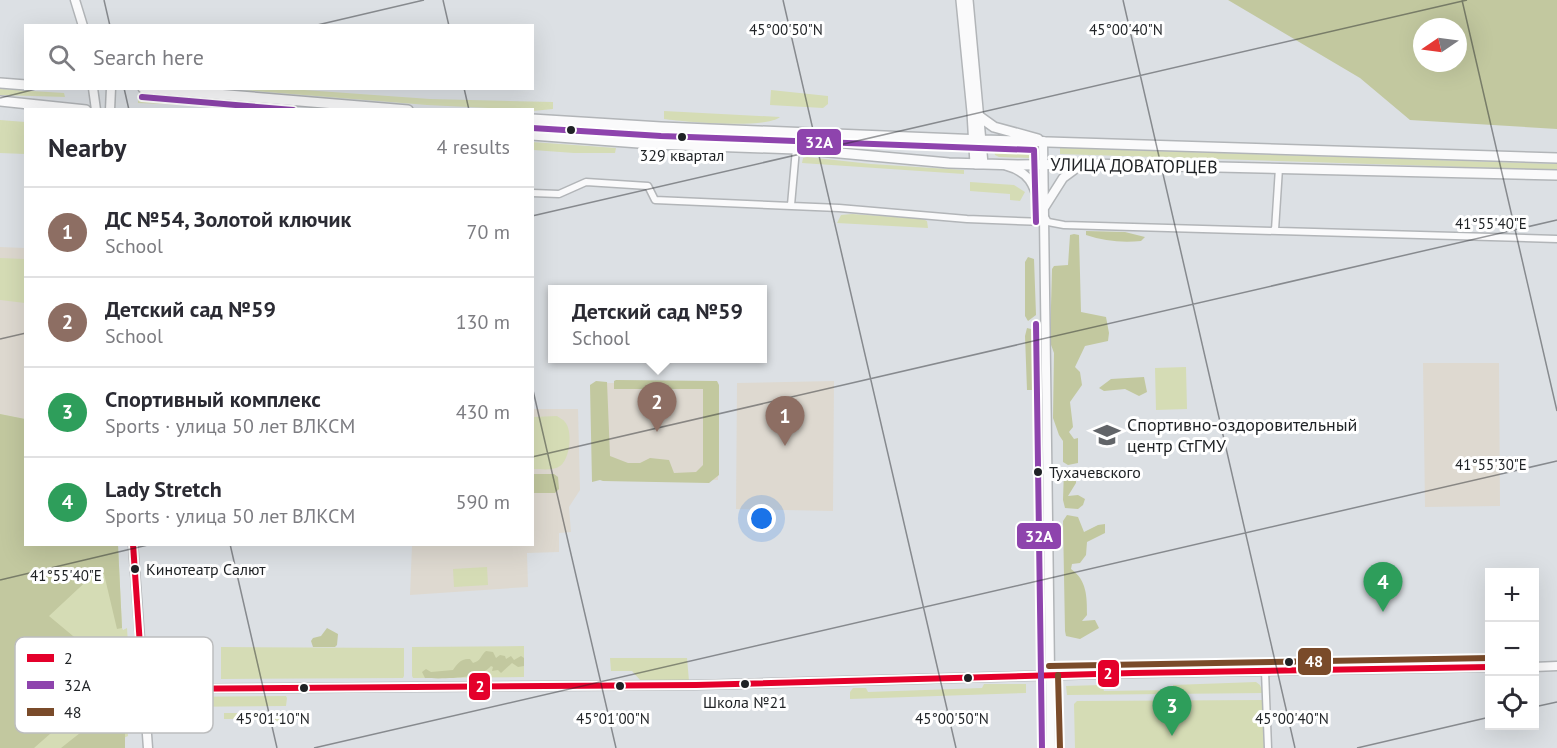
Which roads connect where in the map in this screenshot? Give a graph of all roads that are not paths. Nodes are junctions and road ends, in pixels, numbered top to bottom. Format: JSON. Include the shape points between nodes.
{"nodes":[{"id":1,"x":75,"y":0,"type":"edge"},
{"id":2,"x":961,"y":0,"type":"edge"},
{"id":3,"x":968,"y":0,"type":"edge"},
{"id":4,"x":84,"y":24,"type":"edge"},
{"id":5,"x":0,"y":83,"type":"edge"},
{"id":6,"x":24,"y":85,"type":"edge"},
{"id":7,"x":93,"y":90,"type":"edge"},
{"id":8,"x":111,"y":90,"type":"edge"},
{"id":9,"x":166,"y":90,"type":"edge"},
{"id":10,"x":0,"y":101,"type":"edge"},
{"id":11,"x":67,"y":108,"type":"edge"},
{"id":12,"x":96,"y":108,"type":"edge"},
{"id":13,"x":110,"y":108,"type":"edge"},
{"id":14,"x":384,"y":108,"type":"edge"},
{"id":15,"x":976,"y":117,"type":"junction"},
{"id":16,"x":534,"y":119,"type":"edge"},
{"id":17,"x":534,"y":135,"type":"edge"},
{"id":18,"x":955,"y":139,"type":"junction"},
{"id":19,"x":1043,"y":141,"type":"junction"},
{"id":20,"x":979,"y":143,"type":"junction"},
{"id":21,"x":796,"y":149,"type":"junction"},
{"id":22,"x":1557,"y":158,"type":"edge"},
{"id":23,"x":979,"y":164,"type":"junction"},
{"id":24,"x":1082,"y":164,"type":"junction"},
{"id":25,"x":1004,"y":165,"type":"junction"},
{"id":26,"x":1043,"y":165,"type":"junction"},
{"id":27,"x":1279,"y":168,"type":"junction"},
{"id":28,"x":1557,"y":175,"type":"edge"},
{"id":29,"x":534,"y":193,"type":"edge"},
{"id":30,"x":791,"y":205,"type":"junction"},
{"id":31,"x":1044,"y":215,"type":"junction"},
{"id":32,"x":1275,"y":231,"type":"junction"},
{"id":33,"x":1557,"y":239,"type":"edge"},
{"id":34,"x":133,"y":546,"type":"edge"},
{"id":35,"x":139,"y":637,"type":"edge"},
{"id":36,"x":1539,"y":666,"type":"edge"},
{"id":37,"x":1557,"y":666,"type":"edge"},
{"id":38,"x":1485,"y":667,"type":"edge"},
{"id":39,"x":1265,"y":670,"type":"junction"},
{"id":40,"x":1049,"y":675,"type":"junction"},
{"id":41,"x":213,"y":689,"type":"edge"},
{"id":42,"x":147,"y":733,"type":"edge"},
{"id":43,"x":148,"y":748,"type":"edge"},
{"id":44,"x":1051,"y":748,"type":"edge"},
{"id":45,"x":1268,"y":748,"type":"edge"}],
"edges":[{"from":1,"to":4,"type":"street"},
{"from":2,"to":15,"type":"main road"},
{"from":3,"to":15,"type":"main road"},
{"from":5,"to":6,"type":"main road"},
{"from":7,"to":12,"type":"street"},
{"from":8,"to":13,"type":"street"},
{"from":9,"to":14,"type":"main road"},
{"from":10,"to":11,"type":"main road"},
{"from":15,"to":18,"type":"main road"},
{"from":15,"to":19,"type":"main road","via":[[994,127]]},
{"from":15,"to":20,"type":"main road"},
{"from":16,"to":18,"type":"main road","name":"УЛИЦА ДОВАТОРЦЕВ"},
{"from":17,"to":21,"type":"main road","name":"УЛИЦА ДОВАТОРЦЕВ"},
{"from":18,"to":20,"type":"main road","name":"УЛИЦА ДОВАТОРЦЕВ"},
{"from":19,"to":20,"type":"main road","name":"УЛИЦА ДОВАТОРЦЕВ"},
{"from":19,"to":22,"type":"main road","name":"УЛИЦА ДОВАТОРЦЕВ"},
{"from":19,"to":26,"type":"street"},
{"from":20,"to":23,"type":"main road"},
{"from":21,"to":23,"type":"main road","name":"УЛИЦА ДОВАТОРЦЕВ"},
{"from":21,"to":30,"type":"street"},
{"from":23,"to":25,"type":"main road","name":"УЛИЦА ДОВАТОРЦЕВ"},
{"from":24,"to":26,"type":"main road","name":"УЛИЦА ДОВАТОРЦЕВ"},
{"from":24,"to":27,"type":"main road","name":"УЛИЦА ДОВАТОРЦЕВ"},
{"from":24,"to":31,"type":"street","via":[[1063,178]]},
{"from":25,"to":26,"type":"main road","name":"УЛИЦА ДОВАТОРЦЕВ"},
{"from":25,"to":31,"type":"street","via":[[1032,182]]},
{"from":26,"to":31,"type":"street"},
{"from":27,"to":28,"type":"main road","name":"УЛИЦА ДОВАТОРЦЕВ"},
{"from":27,"to":32,"type":"street"},
{"from":29,"to":30,"type":"street","via":[[559,194],[586,182],[648,186],[655,200]]},
{"from":30,"to":31,"type":"street","via":[[967,219]]},
{"from":31,"to":32,"type":"street","via":[[1048,222],[1064,225]]},
{"from":31,"to":40,"type":"street"},
{"from":32,"to":33,"type":"street"},
{"from":34,"to":35,"type":"street"},
{"from":36,"to":37,"type":"street"},
{"from":38,"to":39,"type":"street"},
{"from":39,"to":40,"type":"street"},
{"from":39,"to":45,"type":"street"},
{"from":40,"to":41,"type":"street","via":[[696,686]]},
{"from":40,"to":44,"type":"street"},
{"from":42,"to":43,"type":"street"}]}
